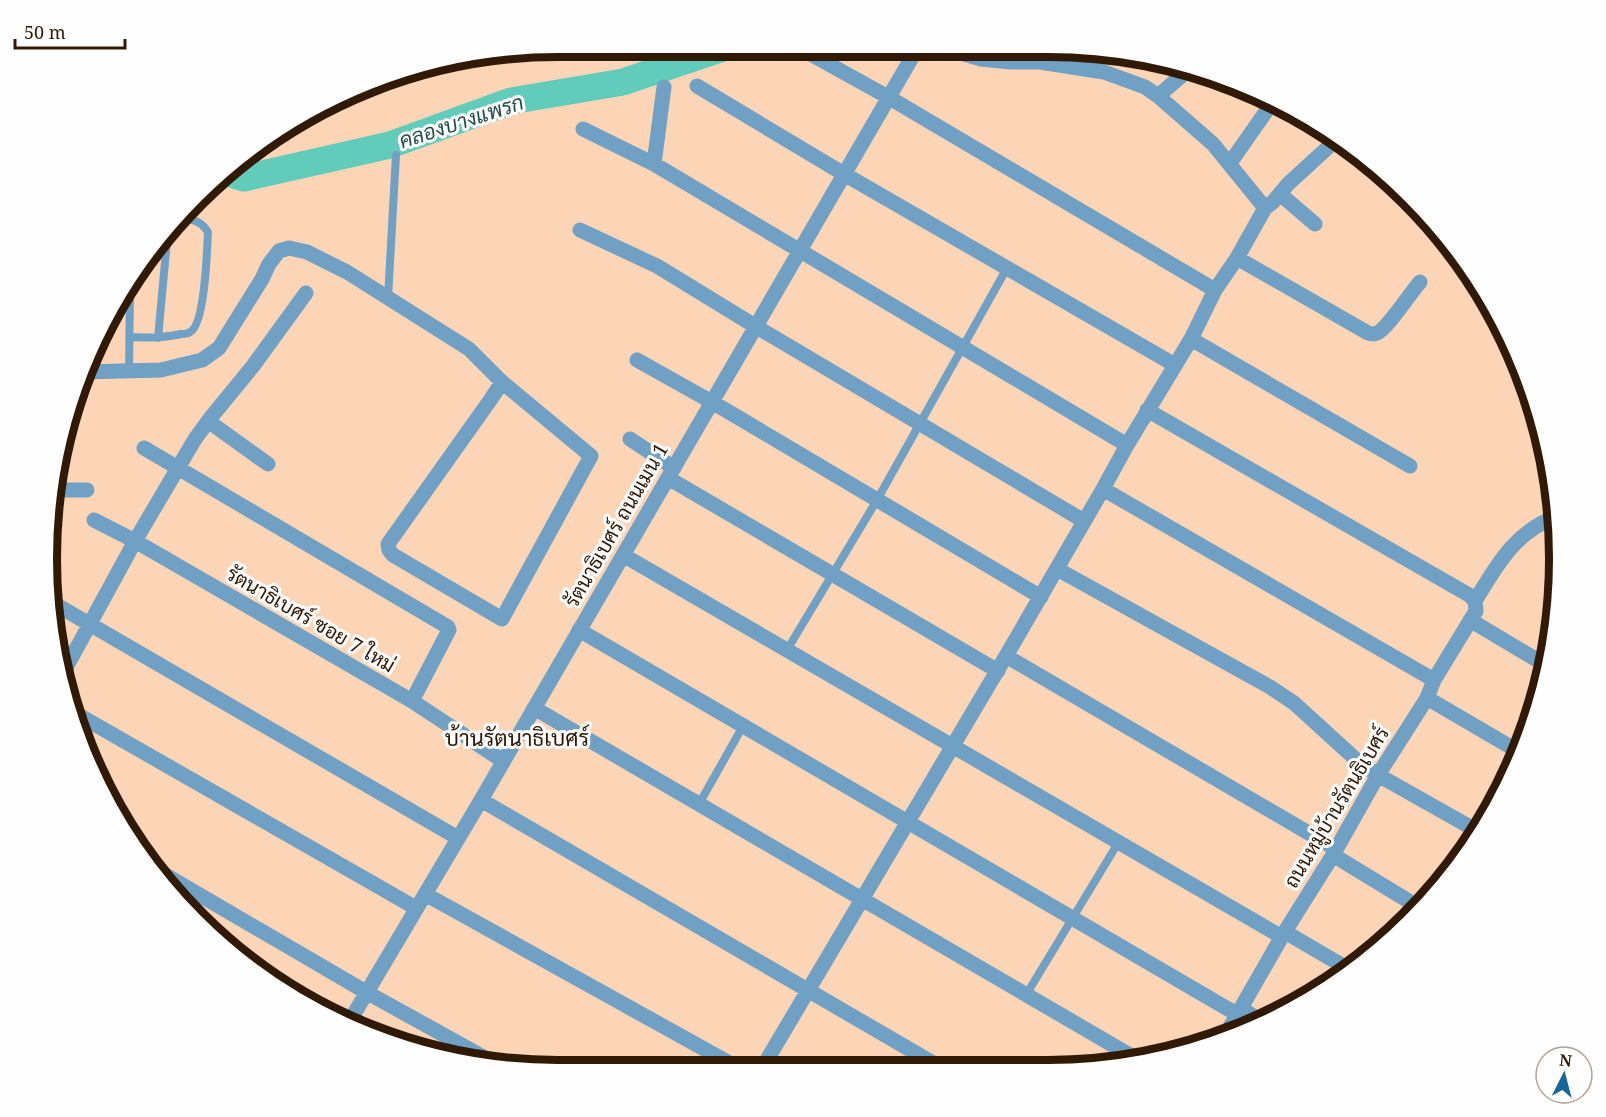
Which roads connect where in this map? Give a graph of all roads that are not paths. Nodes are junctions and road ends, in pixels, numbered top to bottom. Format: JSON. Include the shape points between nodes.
{"nodes":[{"id":1,"x":817,"y":57,"type":"edge"},
{"id":2,"x":912,"y":57,"type":"edge"},
{"id":3,"x":974,"y":57,"type":"edge"},
{"id":4,"x":1182,"y":75,"type":"edge"},
{"id":5,"x":696,"y":86,"type":"dead end"},
{"id":6,"x":664,"y":87,"type":"dead end"},
{"id":7,"x":1158,"y":96,"type":"junction"},
{"id":8,"x":888,"y":97,"type":"junction"},
{"id":9,"x":1268,"y":109,"type":"edge"},
{"id":10,"x":583,"y":129,"type":"dead end"},
{"id":11,"x":1330,"y":145,"type":"edge"},
{"id":12,"x":396,"y":155,"type":"dead end"},
{"id":13,"x":1230,"y":163,"type":"junction"},
{"id":14,"x":654,"y":164,"type":"junction"},
{"id":15,"x":844,"y":174,"type":"junction"},
{"id":16,"x":1280,"y":194,"type":"junction"},
{"id":17,"x":1265,"y":207,"type":"junction"},
{"id":18,"x":189,"y":219,"type":"edge"},
{"id":19,"x":1315,"y":224,"type":"dead end"},
{"id":20,"x":580,"y":230,"type":"dead end"},
{"id":21,"x":167,"y":246,"type":"edge"},
{"id":22,"x":800,"y":250,"type":"junction"},
{"id":23,"x":1237,"y":258,"type":"junction"},
{"id":24,"x":1007,"y":268,"type":"junction"},
{"id":25,"x":1420,"y":282,"type":"dead end"},
{"id":26,"x":1215,"y":290,"type":"junction"},
{"id":27,"x":306,"y":293,"type":"dead end"},
{"id":28,"x":388,"y":298,"type":"junction"},
{"id":29,"x":129,"y":300,"type":"edge"},
{"id":30,"x":755,"y":326,"type":"junction"},
{"id":31,"x":129,"y":338,"type":"junction"},
{"id":32,"x":158,"y":338,"type":"junction"},
{"id":33,"x":1191,"y":339,"type":"junction"},
{"id":34,"x":963,"y":347,"type":"junction"},
{"id":35,"x":637,"y":360,"type":"dead end"},
{"id":36,"x":1175,"y":365,"type":"junction"},
{"id":37,"x":129,"y":371,"type":"junction"},
{"id":38,"x":93,"y":372,"type":"edge"},
{"id":39,"x":502,"y":382,"type":"junction"},
{"id":40,"x":712,"y":402,"type":"junction"},
{"id":41,"x":1147,"y":410,"type":"junction"},
{"id":42,"x":208,"y":421,"type":"junction"},
{"id":43,"x":920,"y":424,"type":"junction"},
{"id":44,"x":630,"y":440,"type":"dead end"},
{"id":45,"x":1127,"y":445,"type":"junction"},
{"id":46,"x":144,"y":448,"type":"dead end"},
{"id":47,"x":268,"y":464,"type":"dead end"},
{"id":48,"x":1410,"y":466,"type":"dead end"},
{"id":49,"x":178,"y":469,"type":"junction"},
{"id":50,"x":671,"y":473,"type":"junction"},
{"id":51,"x":1103,"y":489,"type":"junction"},
{"id":52,"x":62,"y":490,"type":"edge"},
{"id":53,"x":87,"y":490,"type":"dead end"},
{"id":54,"x":877,"y":500,"type":"junction"},
{"id":55,"x":94,"y":519,"type":"dead end"},
{"id":56,"x":1547,"y":520,"type":"edge"},
{"id":57,"x":1083,"y":521,"type":"junction"},
{"id":58,"x":135,"y":541,"type":"junction"},
{"id":59,"x":623,"y":555,"type":"junction"},
{"id":60,"x":1057,"y":569,"type":"junction"},
{"id":61,"x":832,"y":574,"type":"junction"},
{"id":62,"x":1041,"y":597,"type":"junction"},
{"id":63,"x":1475,"y":601,"type":"junction"},
{"id":64,"x":59,"y":607,"type":"edge"},
{"id":65,"x":1470,"y":620,"type":"junction"},
{"id":66,"x":90,"y":626,"type":"junction"},
{"id":67,"x":579,"y":630,"type":"junction"},
{"id":68,"x":787,"y":650,"type":"junction"},
{"id":69,"x":1006,"y":656,"type":"junction"},
{"id":70,"x":1538,"y":660,"type":"edge"},
{"id":71,"x":69,"y":663,"type":"edge"},
{"id":72,"x":998,"y":671,"type":"junction"},
{"id":73,"x":1434,"y":680,"type":"junction"},
{"id":74,"x":1427,"y":698,"type":"junction"},
{"id":75,"x":412,"y":701,"type":"junction"},
{"id":76,"x":534,"y":708,"type":"junction"},
{"id":77,"x":83,"y":718,"type":"edge"},
{"id":78,"x":743,"y":726,"type":"junction"},
{"id":79,"x":953,"y":747,"type":"junction"},
{"id":80,"x":1512,"y":748,"type":"edge"},
{"id":81,"x":503,"y":762,"type":"junction"},
{"id":82,"x":1378,"y":775,"type":"junction"},
{"id":83,"x":481,"y":800,"type":"junction"},
{"id":84,"x":699,"y":804,"type":"junction"},
{"id":85,"x":907,"y":822,"type":"junction"},
{"id":86,"x":1470,"y":827,"type":"edge"},
{"id":87,"x":458,"y":838,"type":"junction"},
{"id":88,"x":1118,"y":843,"type":"junction"},
{"id":89,"x":1334,"y":852,"type":"junction"},
{"id":90,"x":174,"y":880,"type":"edge"},
{"id":91,"x":425,"y":894,"type":"junction"},
{"id":92,"x":862,"y":898,"type":"junction"},
{"id":93,"x":1412,"y":903,"type":"edge"},
{"id":94,"x":416,"y":908,"type":"junction"},
{"id":95,"x":1073,"y":919,"type":"junction"},
{"id":96,"x":1284,"y":934,"type":"junction"},
{"id":97,"x":1341,"y":965,"type":"edge"},
{"id":98,"x":808,"y":990,"type":"junction"},
{"id":99,"x":366,"y":992,"type":"junction"},
{"id":100,"x":1026,"y":995,"type":"junction"},
{"id":101,"x":1240,"y":1011,"type":"junction"},
{"id":102,"x":353,"y":1015,"type":"edge"},
{"id":103,"x":1251,"y":1016,"type":"edge"},
{"id":104,"x":1232,"y":1025,"type":"edge"},
{"id":105,"x":476,"y":1053,"type":"edge"},
{"id":106,"x":1127,"y":1053,"type":"edge"},
{"id":107,"x":722,"y":1060,"type":"edge"},
{"id":108,"x":767,"y":1060,"type":"edge"},
{"id":109,"x":926,"y":1060,"type":"edge"}],
"edges":[{"from":1,"to":8,"type":"street"},
{"from":2,"to":8,"type":"street","name":"รัตนาธิเบศร์ ถนนเมน 1"},
{"from":3,"to":7,"type":"street","via":[[1104,72]]},
{"from":4,"to":7,"type":"street"},
{"from":5,"to":15,"type":"street"},
{"from":6,"to":14,"type":"street"},
{"from":7,"to":13,"type":"street"},
{"from":8,"to":15,"type":"street","name":"รัตนาธิเบศร์ ถนนเมน 1"},
{"from":8,"to":26,"type":"street"},
{"from":9,"to":13,"type":"street"},
{"from":10,"to":14,"type":"street"},
{"from":11,"to":16,"type":"street"},
{"from":12,"to":28,"type":"lane"},
{"from":13,"to":17,"type":"street"},
{"from":14,"to":22,"type":"street"},
{"from":15,"to":22,"type":"street","name":"รัตนาธิเบศร์ ถนนเมน 1"},
{"from":15,"to":24,"type":"street"},
{"from":16,"to":17,"type":"street"},
{"from":16,"to":19,"type":"street"},
{"from":17,"to":23,"type":"street"},
{"from":18,"to":32,"type":"lane","via":[[199,221],[208,232],[201,312],[190,332]]},
{"from":20,"to":30,"type":"street","via":[[657,266]]},
{"from":21,"to":32,"type":"lane"},
{"from":22,"to":30,"type":"street","name":"รัตนาธิเบศร์ ถนนเมน 1"},
{"from":22,"to":34,"type":"street"},
{"from":23,"to":25,"type":"street","via":[[1373,334],[1387,324]]},
{"from":23,"to":26,"type":"street"},
{"from":24,"to":34,"type":"lane"},
{"from":24,"to":36,"type":"street"},
{"from":26,"to":33,"type":"street"},
{"from":27,"to":42,"type":"street","via":[[254,366]]},
{"from":28,"to":37,"type":"street","via":[[347,272],[307,252],[289,248],[279,251],[269,264],[219,348],[202,360],[161,370]]},
{"from":28,"to":39,"type":"street","via":[[469,349]]},
{"from":29,"to":31,"type":"lane"},
{"from":30,"to":40,"type":"street","name":"รัตนาธิเบศร์ ถนนเมน 1"},
{"from":30,"to":43,"type":"street"},
{"from":31,"to":32,"type":"lane"},
{"from":31,"to":37,"type":"lane"},
{"from":33,"to":36,"type":"street"},
{"from":33,"to":48,"type":"street"},
{"from":34,"to":43,"type":"lane"},
{"from":34,"to":45,"type":"street"},
{"from":35,"to":40,"type":"street"},
{"from":36,"to":41,"type":"street"},
{"from":37,"to":38,"type":"street"},
{"from":39,"to":39,"type":"street","via":[[388,544],[393,555],[502,620],[591,456]]},
{"from":40,"to":50,"type":"street","name":"รัตนาธิเบศร์ ถนนเมน 1"},
{"from":40,"to":54,"type":"street"},
{"from":41,"to":45,"type":"street"},
{"from":41,"to":63,"type":"street"},
{"from":42,"to":47,"type":"street"},
{"from":42,"to":49,"type":"street"},
{"from":43,"to":54,"type":"lane"},
{"from":43,"to":57,"type":"street"},
{"from":44,"to":50,"type":"street"},
{"from":45,"to":51,"type":"street"},
{"from":46,"to":49,"type":"street"},
{"from":49,"to":58,"type":"street"},
{"from":49,"to":75,"type":"street","via":[[448,627]]},
{"from":50,"to":59,"type":"street","name":"รัตนาธิเบศร์ ถนนเมน 1"},
{"from":50,"to":61,"type":"street"},
{"from":51,"to":57,"type":"street"},
{"from":51,"to":73,"type":"street"},
{"from":52,"to":53,"type":"street"},
{"from":54,"to":61,"type":"lane"},
{"from":54,"to":62,"type":"street"},
{"from":55,"to":58,"type":"street","name":"รัตนาธิเบศร์ ซอย 7 ใหม่"},
{"from":56,"to":63,"type":"street","name":"ถนนหมู่บ้านรัตนธิเบศร์","via":[[1525,534],[1499,561]]},
{"from":57,"to":60,"type":"street"},
{"from":58,"to":66,"type":"street"},
{"from":58,"to":75,"type":"street","name":"รัตนาธิเบศร์ ซอย 7 ใหม่"},
{"from":59,"to":67,"type":"street","name":"รัตนาธิเบศร์ ถนนเมน 1"},
{"from":59,"to":68,"type":"street"},
{"from":60,"to":62,"type":"street"},
{"from":60,"to":82,"type":"street","via":[[1270,687]]},
{"from":61,"to":68,"type":"lane"},
{"from":61,"to":72,"type":"street"},
{"from":62,"to":69,"type":"street"},
{"from":63,"to":65,"type":"street","name":"ถนนหมู่บ้านรัตนธิเบศร์","via":[[1476,611]]},
{"from":64,"to":66,"type":"street"},
{"from":65,"to":70,"type":"street"},
{"from":65,"to":73,"type":"street","name":"ถนนหมู่บ้านรัตนธิเบศร์"},
{"from":66,"to":71,"type":"street"},
{"from":66,"to":87,"type":"street"},
{"from":67,"to":76,"type":"street","name":"รัตนาธิเบศร์ ถนนเมน 1"},
{"from":67,"to":78,"type":"street"},
{"from":68,"to":79,"type":"street"},
{"from":69,"to":72,"type":"street"},
{"from":69,"to":89,"type":"street"},
{"from":72,"to":79,"type":"street"},
{"from":73,"to":74,"type":"street","name":"ถนนหมู่บ้านรัตนธิเบศร์"},
{"from":74,"to":80,"type":"street"},
{"from":74,"to":82,"type":"street","name":"ถนนหมู่บ้านรัตนธิเบศร์"},
{"from":75,"to":81,"type":"street","name":"รัตนาธิเบศร์ ซอย 7 ใหม่"},
{"from":76,"to":81,"type":"street","name":"รัตนาธิเบศร์ ถนนเมน 1"},
{"from":76,"to":84,"type":"street"},
{"from":77,"to":94,"type":"street"},
{"from":78,"to":84,"type":"lane"},
{"from":78,"to":85,"type":"street"},
{"from":79,"to":85,"type":"street"},
{"from":79,"to":88,"type":"street"},
{"from":81,"to":83,"type":"street","name":"รัตนาธิเบศร์ ถนนเมน 1"},
{"from":82,"to":86,"type":"street"},
{"from":82,"to":89,"type":"street","name":"ถนนหมู่บ้านรัตนธิเบศร์"},
{"from":83,"to":87,"type":"street","name":"รัตนาธิเบศร์ ถนนเมน 1"},
{"from":83,"to":98,"type":"street"},
{"from":84,"to":92,"type":"street"},
{"from":85,"to":92,"type":"street"},
{"from":85,"to":95,"type":"street"},
{"from":87,"to":91,"type":"street","name":"รัตนาธิเบศร์ ถนนเมน 1"},
{"from":88,"to":95,"type":"lane"},
{"from":88,"to":96,"type":"street"},
{"from":89,"to":93,"type":"street"},
{"from":89,"to":96,"type":"street","name":"ถนนหมู่บ้านรัตนธิเบศร์"},
{"from":90,"to":99,"type":"street"},
{"from":91,"to":94,"type":"street","name":"รัตนาธิเบศร์ ถนนเมน 1"},
{"from":91,"to":107,"type":"street"},
{"from":92,"to":98,"type":"street"},
{"from":92,"to":100,"type":"street"},
{"from":94,"to":99,"type":"street","name":"รัตนาธิเบศร์ ถนนเมน 1"},
{"from":95,"to":100,"type":"lane"},
{"from":95,"to":101,"type":"street","via":[[1228,1010]]},
{"from":96,"to":97,"type":"street"},
{"from":96,"to":101,"type":"street","name":"ถนนหมู่บ้านรัตนธิเบศร์"},
{"from":98,"to":108,"type":"street"},
{"from":98,"to":109,"type":"street"},
{"from":99,"to":102,"type":"street","name":"รัตนาธิเบศร์ ถนนเมน 1"},
{"from":99,"to":105,"type":"street"},
{"from":100,"to":106,"type":"street"},
{"from":101,"to":103,"type":"street"},
{"from":101,"to":104,"type":"street","name":"ถนนหมู่บ้านรัตนธิเบศร์"}]}
